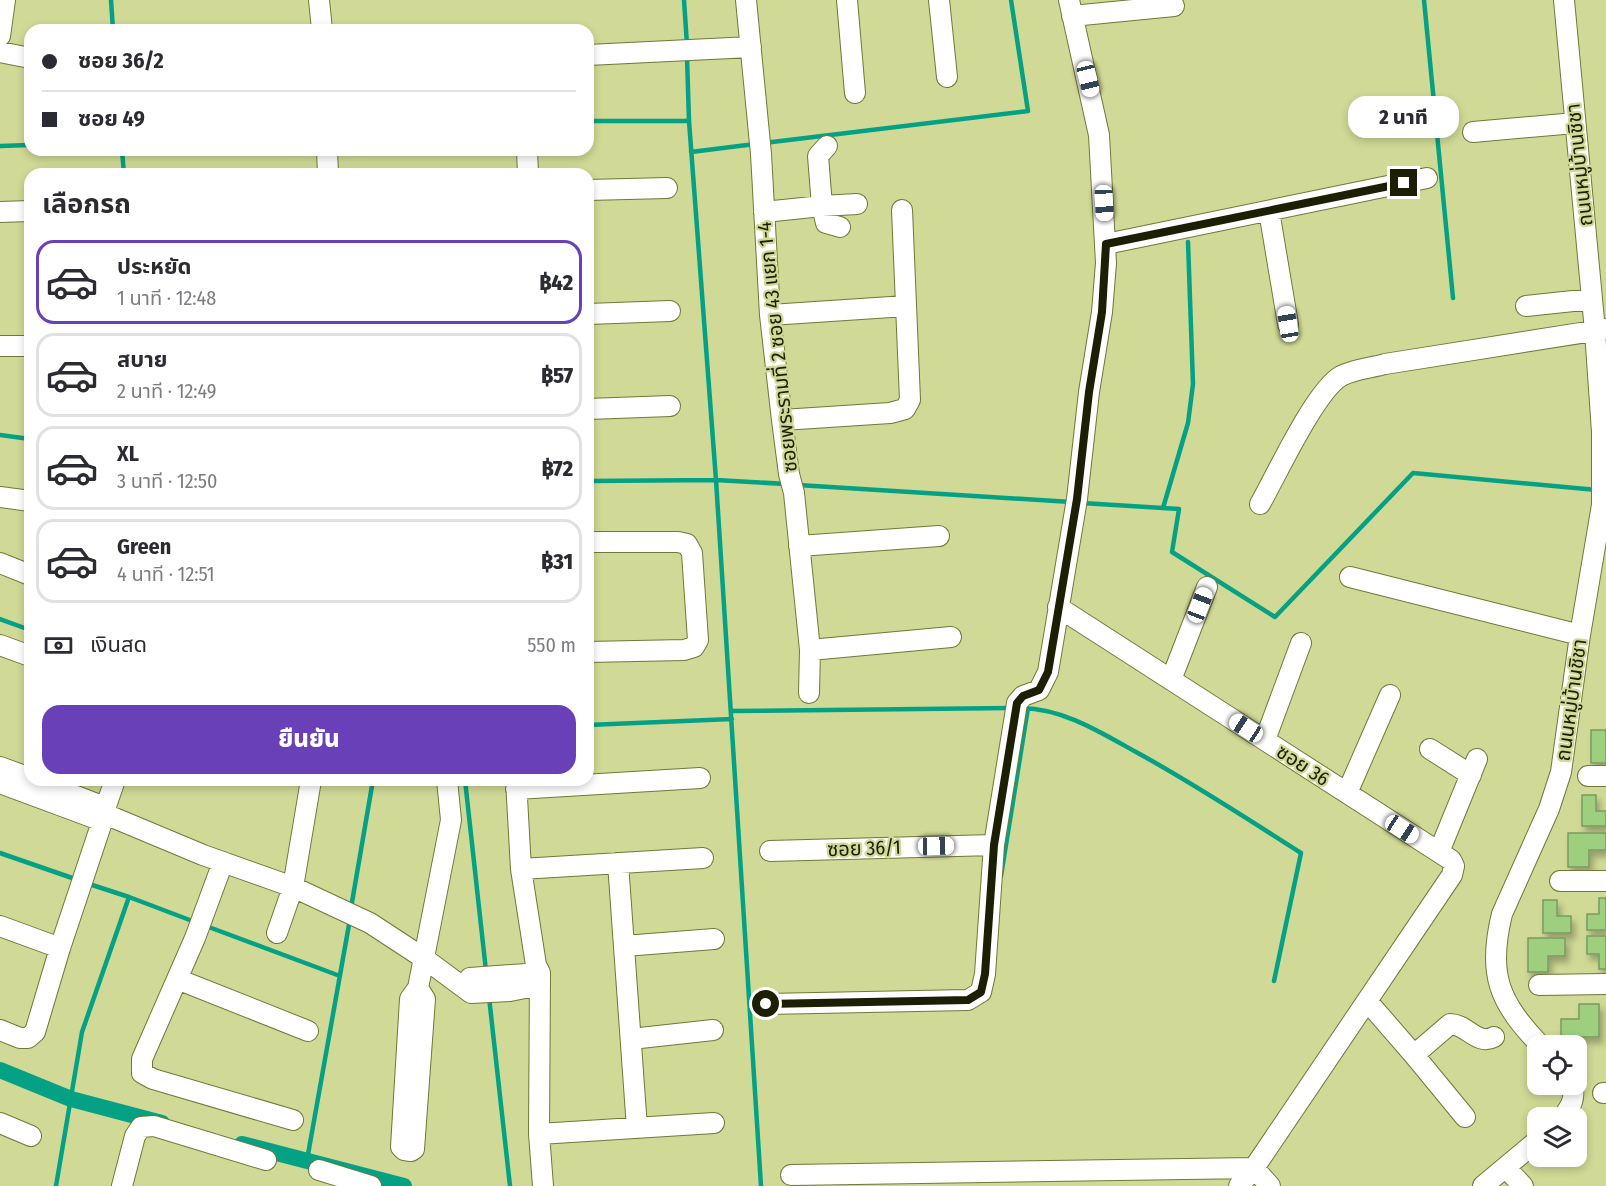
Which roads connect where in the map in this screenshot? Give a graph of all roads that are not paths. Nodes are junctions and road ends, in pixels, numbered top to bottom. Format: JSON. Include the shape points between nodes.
{"nodes":[{"id":1,"x":5,"y":0,"type":"edge"},
{"id":2,"x":319,"y":0,"type":"edge"},
{"id":3,"x":746,"y":0,"type":"edge"},
{"id":4,"x":847,"y":0,"type":"edge"},
{"id":5,"x":939,"y":0,"type":"edge"},
{"id":6,"x":1564,"y":0,"type":"edge"},
{"id":7,"x":1174,"y":6,"type":"dead end"},
{"id":8,"x":1070,"y":8,"type":"edge"},
{"id":9,"x":321,"y":24,"type":"edge"},
{"id":10,"x":0,"y":36,"type":"edge"},
{"id":11,"x":751,"y":47,"type":"junction"},
{"id":12,"x":0,"y":52,"type":"edge"},
{"id":13,"x":594,"y":55,"type":"edge"},
{"id":14,"x":24,"y":57,"type":"edge"},
{"id":15,"x":947,"y":77,"type":"dead end"},
{"id":16,"x":855,"y":93,"type":"dead end"},
{"id":17,"x":1575,"y":123,"type":"junction"},
{"id":18,"x":1473,"y":132,"type":"dead end"},
{"id":19,"x":827,"y":146,"type":"dead end"},
{"id":20,"x":1427,"y":178,"type":"dead end"},
{"id":21,"x":667,"y":188,"type":"dead end"},
{"id":22,"x":594,"y":190,"type":"edge"},
{"id":23,"x":857,"y":204,"type":"dead end"},
{"id":24,"x":822,"y":206,"type":"junction"},
{"id":25,"x":902,"y":210,"type":"dead end"},
{"id":26,"x":24,"y":211,"type":"edge"},
{"id":27,"x":1269,"y":211,"type":"junction"},
{"id":28,"x":0,"y":212,"type":"edge"},
{"id":29,"x":764,"y":212,"type":"junction"},
{"id":30,"x":840,"y":226,"type":"dead end"},
{"id":31,"x":1106,"y":244,"type":"junction"},
{"id":32,"x":1592,"y":299,"type":"junction"},
{"id":33,"x":906,"y":306,"type":"junction"},
{"id":34,"x":1526,"y":306,"type":"dead end"},
{"id":35,"x":670,"y":311,"type":"dead end"},
{"id":36,"x":594,"y":314,"type":"edge"},
{"id":37,"x":770,"y":315,"type":"junction"},
{"id":38,"x":1288,"y":324,"type":"dead end"},
{"id":39,"x":1601,"y":330,"type":"edge"},
{"id":40,"x":0,"y":346,"type":"edge"},
{"id":41,"x":24,"y":346,"type":"edge"},
{"id":42,"x":670,"y":406,"type":"dead end"},
{"id":43,"x":594,"y":410,"type":"edge"},
{"id":44,"x":782,"y":420,"type":"junction"},
{"id":45,"x":0,"y":497,"type":"edge"},
{"id":46,"x":24,"y":500,"type":"edge"},
{"id":47,"x":1260,"y":504,"type":"dead end"},
{"id":48,"x":939,"y":536,"type":"dead end"},
{"id":49,"x":594,"y":542,"type":"edge"},
{"id":50,"x":799,"y":546,"type":"junction"},
{"id":51,"x":0,"y":562,"type":"edge"},
{"id":52,"x":24,"y":572,"type":"edge"},
{"id":53,"x":1350,"y":577,"type":"dead end"},
{"id":54,"x":1207,"y":587,"type":"dead end"},
{"id":55,"x":1058,"y":607,"type":"junction"},
{"id":56,"x":1580,"y":634,"type":"junction"},
{"id":57,"x":951,"y":637,"type":"dead end"},
{"id":58,"x":1301,"y":643,"type":"dead end"},
{"id":59,"x":0,"y":645,"type":"edge"},
{"id":60,"x":810,"y":650,"type":"junction"},
{"id":61,"x":594,"y":652,"type":"edge"},
{"id":62,"x":24,"y":654,"type":"edge"},
{"id":63,"x":1171,"y":680,"type":"junction"},
{"id":64,"x":809,"y":693,"type":"dead end"},
{"id":65,"x":1390,"y":695,"type":"dead end"},
{"id":66,"x":1265,"y":740,"type":"junction"},
{"id":67,"x":1430,"y":749,"type":"dead end"},
{"id":68,"x":0,"y":767,"type":"edge"},
{"id":69,"x":24,"y":776,"type":"edge"},
{"id":70,"x":700,"y":778,"type":"dead end"},
{"id":71,"x":594,"y":781,"type":"edge"},
{"id":72,"x":0,"y":783,"type":"edge"},
{"id":73,"x":47,"y":786,"type":"edge"},
{"id":74,"x":113,"y":786,"type":"edge"},
{"id":75,"x":310,"y":786,"type":"edge"},
{"id":76,"x":448,"y":786,"type":"edge"},
{"id":77,"x":516,"y":786,"type":"edge"},
{"id":78,"x":1347,"y":793,"type":"junction"},
{"id":79,"x":104,"y":814,"type":"junction"},
{"id":80,"x":994,"y":845,"type":"junction"},
{"id":81,"x":770,"y":851,"type":"dead end"},
{"id":82,"x":1439,"y":852,"type":"junction"},
{"id":83,"x":703,"y":858,"type":"dead end"},
{"id":84,"x":223,"y":862,"type":"junction"},
{"id":85,"x":618,"y":863,"type":"junction"},
{"id":86,"x":521,"y":869,"type":"junction"},
{"id":87,"x":1560,"y":881,"type":"dead end"},
{"id":88,"x":1606,"y":881,"type":"edge"},
{"id":89,"x":293,"y":888,"type":"junction"},
{"id":90,"x":0,"y":926,"type":"edge"},
{"id":91,"x":277,"y":933,"type":"dead end"},
{"id":92,"x":714,"y":939,"type":"dead end"},
{"id":93,"x":624,"y":946,"type":"junction"},
{"id":94,"x":60,"y":948,"type":"junction"},
{"id":95,"x":424,"y":959,"type":"junction"},
{"id":96,"x":177,"y":979,"type":"junction"},
{"id":97,"x":540,"y":979,"type":"junction"},
{"id":98,"x":1606,"y":984,"type":"edge"},
{"id":99,"x":1539,"y":985,"type":"dead end"},
{"id":100,"x":418,"y":988,"type":"junction"},
{"id":101,"x":1368,"y":1002,"type":"junction"},
{"id":102,"x":766,"y":1004,"type":"dead end"},
{"id":103,"x":0,"y":1030,"type":"edge"},
{"id":104,"x":713,"y":1030,"type":"dead end"},
{"id":105,"x":308,"y":1031,"type":"dead end"},
{"id":106,"x":1530,"y":1035,"type":"edge"},
{"id":107,"x":1494,"y":1036,"type":"dead end"},
{"id":108,"x":631,"y":1039,"type":"junction"},
{"id":109,"x":1414,"y":1055,"type":"junction"},
{"id":110,"x":1465,"y":1117,"type":"dead end"},
{"id":111,"x":293,"y":1120,"type":"dead end"},
{"id":112,"x":0,"y":1123,"type":"edge"},
{"id":113,"x":714,"y":1124,"type":"dead end"},
{"id":114,"x":637,"y":1128,"type":"junction"},
{"id":115,"x":539,"y":1134,"type":"junction"},
{"id":116,"x":31,"y":1136,"type":"dead end"},
{"id":117,"x":1527,"y":1150,"type":"edge"},
{"id":118,"x":266,"y":1160,"type":"dead end"},
{"id":119,"x":1254,"y":1168,"type":"junction"},
{"id":120,"x":1506,"y":1168,"type":"junction"},
{"id":121,"x":319,"y":1170,"type":"dead end"},
{"id":122,"x":791,"y":1175,"type":"dead end"},
{"id":123,"x":1101,"y":1178,"type":"edge"},
{"id":124,"x":1004,"y":1179,"type":"edge"},
{"id":125,"x":910,"y":1180,"type":"edge"},
{"id":126,"x":122,"y":1186,"type":"edge"},
{"id":127,"x":371,"y":1186,"type":"edge"},
{"id":128,"x":543,"y":1186,"type":"edge"},
{"id":129,"x":1239,"y":1186,"type":"edge"},
{"id":130,"x":1270,"y":1186,"type":"edge"},
{"id":131,"x":1483,"y":1186,"type":"edge"},
{"id":132,"x":1523,"y":1186,"type":"edge"}],
"edges":[{"from":1,"to":10,"type":"street"},
{"from":2,"to":9,"type":"street"},
{"from":3,"to":11,"type":"street","name":"ซอยพระรามที่ 2 ซอย 43 แยก 1-4"},
{"from":4,"to":16,"type":"street"},
{"from":5,"to":15,"type":"street"},
{"from":6,"to":17,"type":"street","name":"ถนนหมู่บ้านชิชา"},
{"from":7,"to":8,"type":"street"},
{"from":8,"to":31,"type":"street","via":[[1095,108]]},
{"from":11,"to":13,"type":"street"},
{"from":11,"to":29,"type":"street","name":"ซอยพระรามที่ 2 ซอย 43 แยก 1-4"},
{"from":12,"to":14,"type":"street"},
{"from":17,"to":18,"type":"street"},
{"from":17,"to":32,"type":"street","name":"ถนนหมู่บ้านชิชา"},
{"from":19,"to":24,"type":"street","via":[[818,156]]},
{"from":20,"to":27,"type":"street"},
{"from":21,"to":22,"type":"street"},
{"from":23,"to":24,"type":"street"},
{"from":24,"to":29,"type":"street"},
{"from":24,"to":30,"type":"street","via":[[826,223]]},
{"from":25,"to":33,"type":"street"},
{"from":26,"to":28,"type":"street"},
{"from":27,"to":31,"type":"street"},
{"from":27,"to":38,"type":"street"},
{"from":29,"to":37,"type":"street","name":"ซอยพระรามที่ 2 ซอย 43 แยก 1-4"},
{"from":31,"to":55,"type":"street","via":[[1102,312]]},
{"from":32,"to":34,"type":"street"},
{"from":32,"to":39,"type":"street","name":"ถนนหมู่บ้านชิชา"},
{"from":33,"to":37,"type":"street"},
{"from":33,"to":44,"type":"street","via":[[910,400],[905,409]]},
{"from":35,"to":36,"type":"street"},
{"from":37,"to":44,"type":"street","name":"ซอยพระรามที่ 2 ซอย 43 แยก 1-4"},
{"from":39,"to":47,"type":"street","via":[[1385,364],[1339,377],[1319,398]]},
{"from":39,"to":56,"type":"street","name":"ถนนหมู่บ้านชิชา","via":[[1604,480]]},
{"from":40,"to":41,"type":"street"},
{"from":42,"to":43,"type":"street"},
{"from":44,"to":50,"type":"street","name":"ซอยพระรามที่ 2 ซอย 43 แยก 1-4"},
{"from":45,"to":46,"type":"street"},
{"from":48,"to":50,"type":"street"},
{"from":49,"to":61,"type":"street","via":[[687,544],[692,553],[698,640],[684,650]]},
{"from":50,"to":60,"type":"street","name":"ซอยพระรามที่ 2 ซอย 43 แยก 1-4"},
{"from":51,"to":52,"type":"street"},
{"from":53,"to":56,"type":"street"},
{"from":54,"to":63,"type":"street"},
{"from":55,"to":63,"type":"street","name":"ซอย 36"},
{"from":55,"to":80,"type":"street","via":[[1044,682],[1039,690],[1017,703]]},
{"from":56,"to":106,"type":"street","name":"ถนนหมู่บ้านชิชา","via":[[1561,772],[1497,932],[1496,972],[1501,992],[1509,1009]]},
{"from":57,"to":60,"type":"street"},
{"from":58,"to":66,"type":"street"},
{"from":59,"to":62,"type":"street"},
{"from":60,"to":64,"type":"street","name":"ซอยพระรามที่ 2 ซอย 43 แยก 1-4"},
{"from":63,"to":66,"type":"street","name":"ซอย 36"},
{"from":65,"to":78,"type":"street"},
{"from":66,"to":78,"type":"street","name":"ซอย 36"},
{"from":67,"to":82,"type":"street","via":[[1474,767]]},
{"from":68,"to":69,"type":"street"},
{"from":70,"to":71,"type":"street"},
{"from":72,"to":79,"type":"street"},
{"from":73,"to":79,"type":"street"},
{"from":74,"to":79,"type":"street"},
{"from":75,"to":89,"type":"street"},
{"from":76,"to":95,"type":"street","via":[[451,820]]},
{"from":77,"to":86,"type":"street"},
{"from":78,"to":82,"type":"street","name":"ซอย 36"},
{"from":79,"to":84,"type":"street"},
{"from":79,"to":94,"type":"street"},
{"from":80,"to":81,"type":"street","name":"ซอย 36/1"},
{"from":80,"to":102,"type":"street","via":[[981,992],[968,1000]]},
{"from":82,"to":101,"type":"street","name":"ซอย 36","via":[[1451,860],[1452,875]]},
{"from":83,"to":85,"type":"street"},
{"from":84,"to":89,"type":"street"},
{"from":84,"to":96,"type":"street"},
{"from":85,"to":86,"type":"street"},
{"from":85,"to":93,"type":"street"},
{"from":86,"to":97,"type":"street"},
{"from":87,"to":88,"type":"street"},
{"from":89,"to":91,"type":"street"},
{"from":89,"to":95,"type":"street","via":[[370,923]]},
{"from":90,"to":94,"type":"street"},
{"from":92,"to":93,"type":"street"},
{"from":93,"to":108,"type":"street"},
{"from":94,"to":103,"type":"street","via":[[34,1032],[28,1038],[20,1038]]},
{"from":95,"to":97,"type":"street","via":[[468,986]]},
{"from":95,"to":100,"type":"street"},
{"from":96,"to":105,"type":"street"},
{"from":96,"to":111,"type":"street","via":[[142,1059],[142,1073]]},
{"from":97,"to":115,"type":"street"},
{"from":98,"to":99,"type":"street"},
{"from":100,"to":100,"type":"street","via":[[425,999],[411,1151],[401,1147],[410,999]]},
{"from":101,"to":109,"type":"street"},
{"from":101,"to":119,"type":"street"},
{"from":104,"to":108,"type":"street"},
{"from":107,"to":109,"type":"street","via":[[1484,1039],[1450,1024]]},
{"from":108,"to":114,"type":"street"},
{"from":109,"to":110,"type":"street"},
{"from":112,"to":116,"type":"street"},
{"from":113,"to":114,"type":"street"},
{"from":114,"to":115,"type":"street"},
{"from":115,"to":128,"type":"street"},
{"from":117,"to":120,"type":"street"},
{"from":118,"to":126,"type":"street","via":[[154,1126],[141,1127]]},
{"from":119,"to":123,"type":"street"},
{"from":119,"to":129,"type":"street"},
{"from":119,"to":130,"type":"street"},
{"from":120,"to":131,"type":"street"},
{"from":120,"to":132,"type":"street"},
{"from":121,"to":127,"type":"street"},
{"from":122,"to":125,"type":"street"},
{"from":123,"to":124,"type":"street"},
{"from":124,"to":125,"type":"street"}]}
